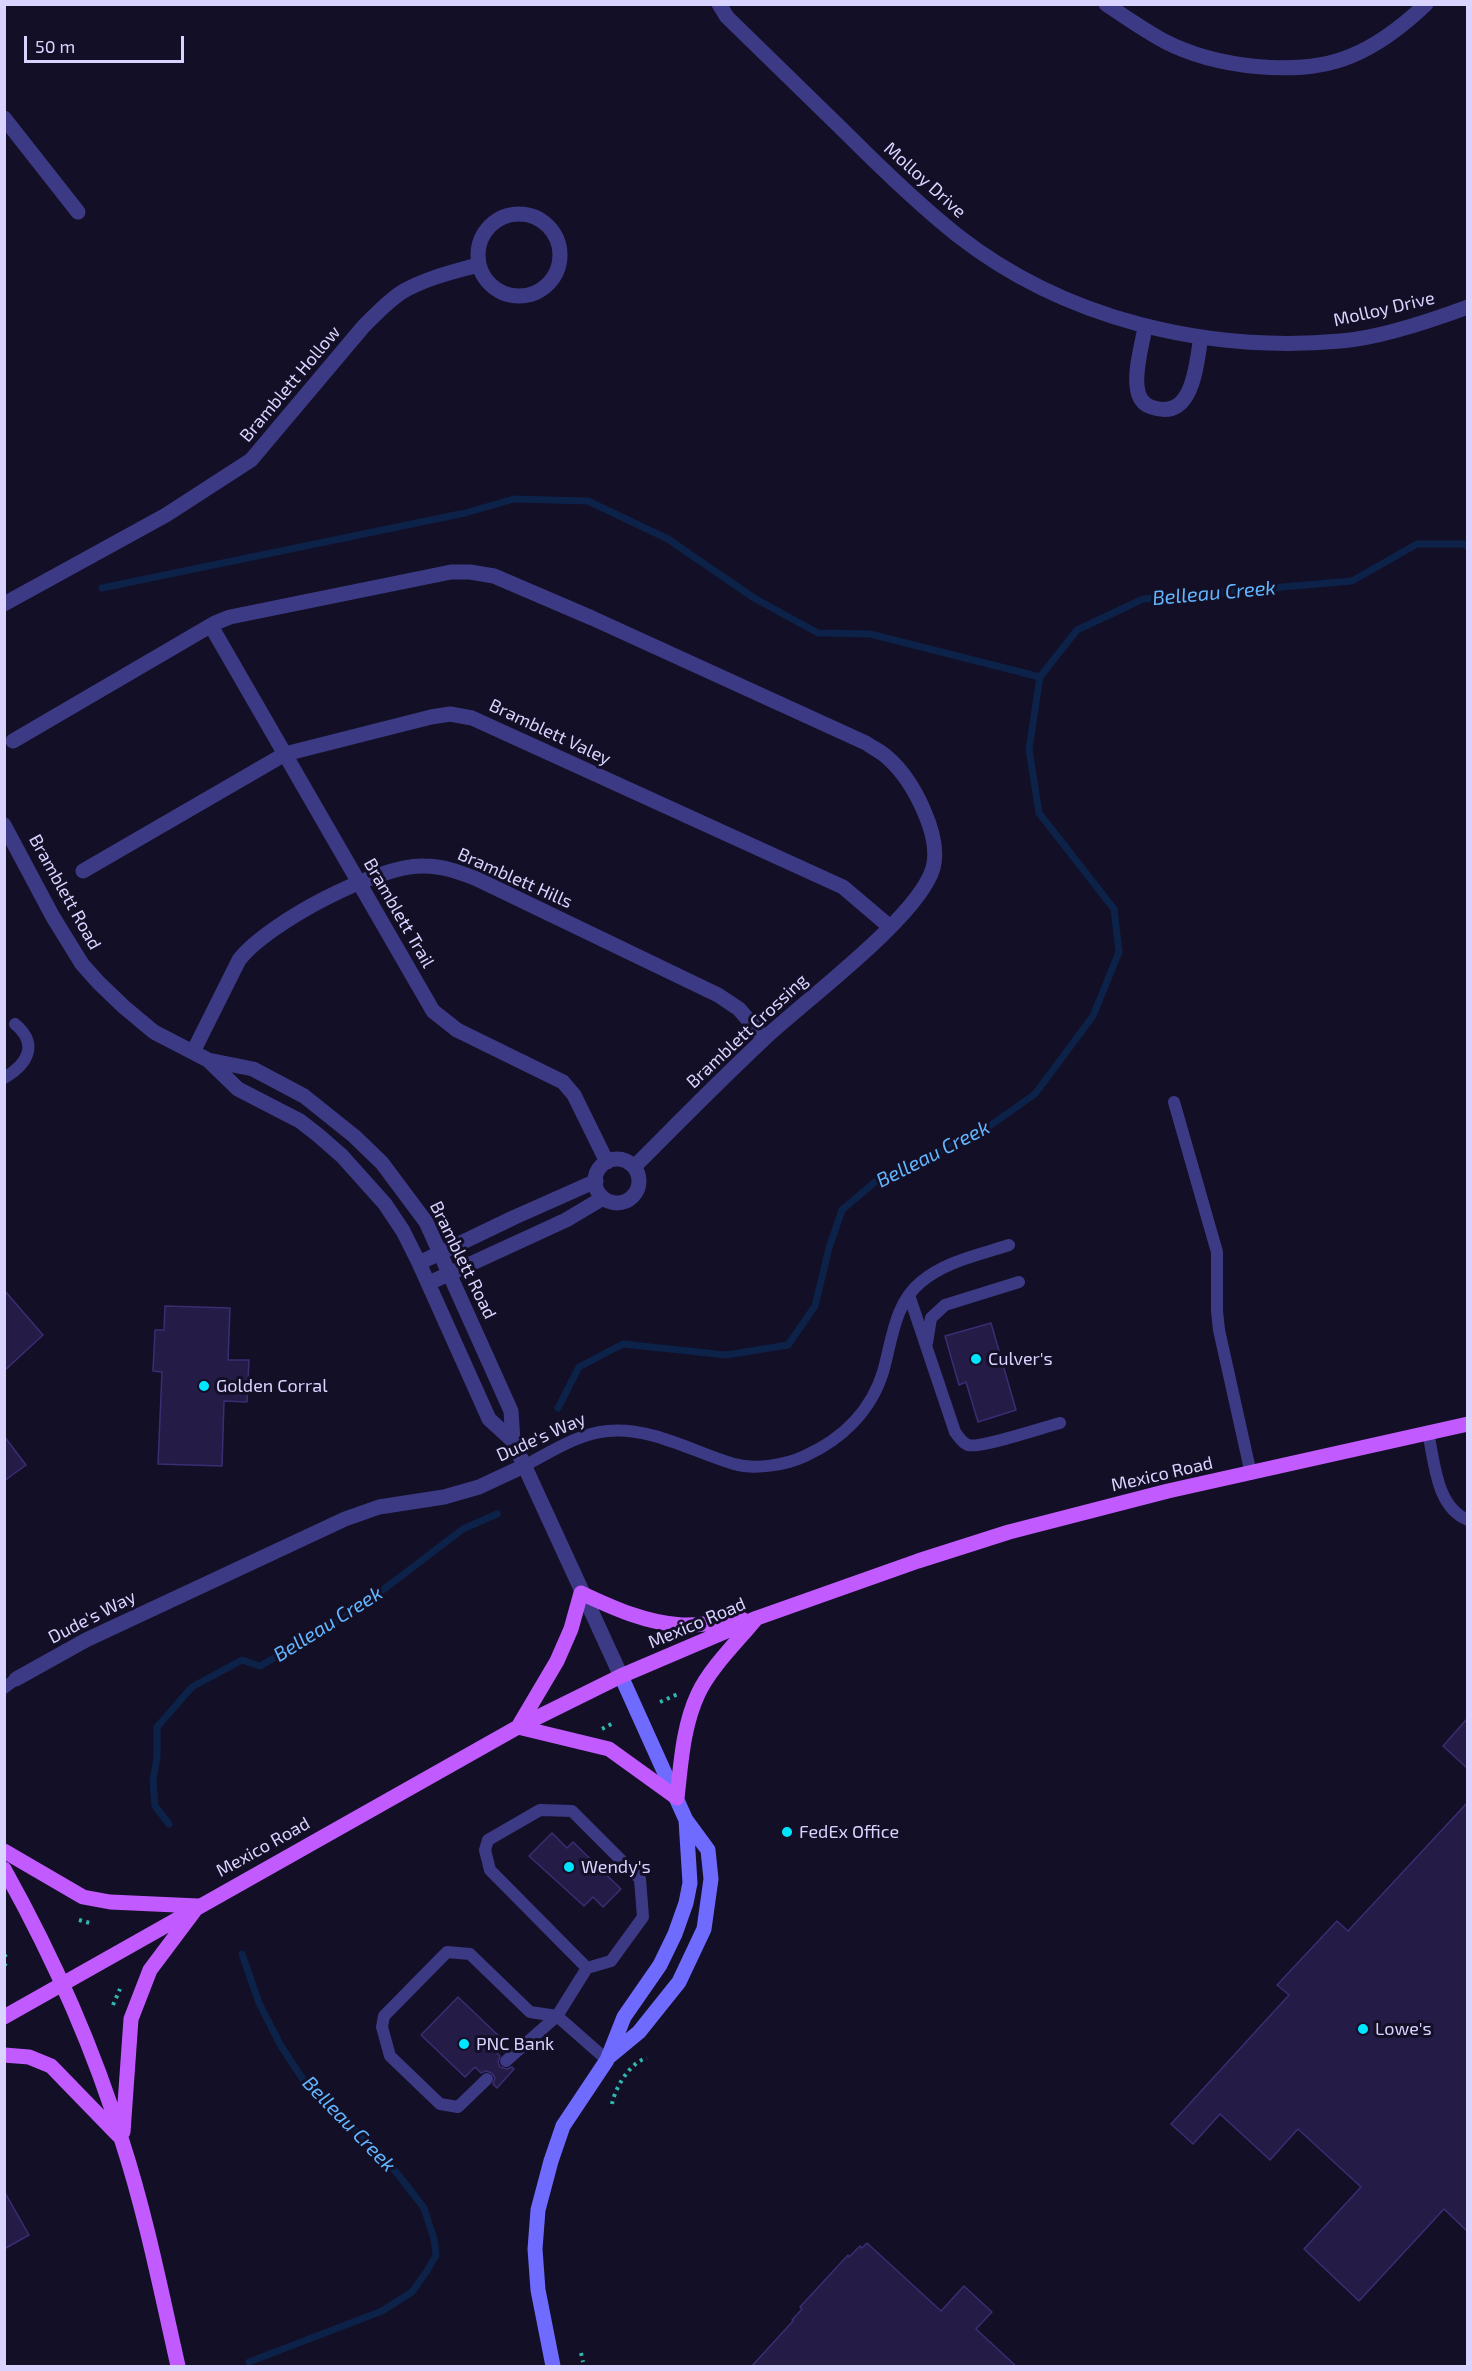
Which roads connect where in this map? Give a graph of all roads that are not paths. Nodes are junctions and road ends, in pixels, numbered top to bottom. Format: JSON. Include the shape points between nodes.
{"nodes":[{"id":1,"x":719,"y":4,"type":"edge"},
{"id":2,"x":1106,"y":4,"type":"edge"},
{"id":3,"x":1426,"y":4,"type":"edge"},
{"id":4,"x":4,"y":118,"type":"edge"},
{"id":5,"x":78,"y":213,"type":"dead end"},
{"id":6,"x":478,"y":265,"type":"junction"},
{"id":7,"x":1467,"y":307,"type":"edge"},
{"id":8,"x":1145,"y":327,"type":"junction"},
{"id":9,"x":1201,"y":337,"type":"junction"},
{"id":10,"x":4,"y":604,"type":"edge"},
{"id":11,"x":211,"y":626,"type":"junction"},
{"id":12,"x":13,"y":741,"type":"dead end"},
{"id":13,"x":285,"y":754,"type":"junction"},
{"id":14,"x":4,"y":825,"type":"edge"},
{"id":15,"x":83,"y":871,"type":"dead end"},
{"id":16,"x":359,"y":881,"type":"junction"},
{"id":17,"x":890,"y":927,"type":"junction"},
{"id":18,"x":15,"y":1024,"type":"dead end"},
{"id":19,"x":764,"y":1038,"type":"junction"},
{"id":20,"x":193,"y":1052,"type":"junction"},
{"id":21,"x":208,"y":1060,"type":"junction"},
{"id":22,"x":4,"y":1078,"type":"edge"},
{"id":23,"x":1174,"y":1102,"type":"dead end"},
{"id":24,"x":607,"y":1162,"type":"junction"},
{"id":25,"x":634,"y":1167,"type":"junction"},
{"id":26,"x":596,"y":1181,"type":"junction"},
{"id":27,"x":603,"y":1198,"type":"junction"},
{"id":28,"x":1009,"y":1245,"type":"dead end"},
{"id":29,"x":441,"y":1253,"type":"junction"},
{"id":30,"x":419,"y":1263,"type":"junction"},
{"id":31,"x":450,"y":1274,"type":"junction"},
{"id":32,"x":1019,"y":1282,"type":"dead end"},
{"id":33,"x":429,"y":1283,"type":"junction"},
{"id":34,"x":909,"y":1295,"type":"junction"},
{"id":35,"x":927,"y":1346,"type":"junction"},
{"id":36,"x":1060,"y":1423,"type":"dead end"},
{"id":37,"x":1467,"y":1424,"type":"edge"},
{"id":38,"x":1428,"y":1433,"type":"junction"},
{"id":39,"x":513,"y":1441,"type":"junction"},
{"id":40,"x":524,"y":1466,"type":"junction"},
{"id":41,"x":1251,"y":1474,"type":"junction"},
{"id":42,"x":1467,"y":1520,"type":"edge"},
{"id":43,"x":581,"y":1593,"type":"junction"},
{"id":44,"x":757,"y":1618,"type":"junction"},
{"id":45,"x":621,"y":1677,"type":"junction"},
{"id":46,"x":8,"y":1682,"type":"edge"},
{"id":47,"x":518,"y":1727,"type":"junction"},
{"id":48,"x":677,"y":1798,"type":"junction"},
{"id":49,"x":686,"y":1820,"type":"junction"},
{"id":50,"x":4,"y":1851,"type":"edge"},
{"id":51,"x":4,"y":1869,"type":"edge"},
{"id":52,"x":198,"y":1906,"type":"junction"},
{"id":53,"x":586,"y":1968,"type":"junction"},
{"id":54,"x":62,"y":1983,"type":"junction"},
{"id":55,"x":4,"y":2016,"type":"edge"},
{"id":56,"x":557,"y":2016,"type":"junction"},
{"id":57,"x":4,"y":2055,"type":"edge"},
{"id":58,"x":606,"y":2060,"type":"junction"},
{"id":59,"x":506,"y":2061,"type":"dead end"},
{"id":60,"x":487,"y":2079,"type":"dead end"},
{"id":61,"x":122,"y":2139,"type":"junction"},
{"id":62,"x":178,"y":2367,"type":"edge"},
{"id":63,"x":553,"y":2367,"type":"edge"}],
"edges":[{"from":1,"to":8,"type":"street","name":"Molloy Drive","via":[[727,17],[892,179],[958,236],[1019,277],[1112,318]]},
{"from":2,"to":3,"type":"street","via":[[1165,42],[1214,61],[1293,67],[1350,57],[1380,42]]},
{"from":4,"to":5,"type":"street"},
{"from":6,"to":6,"type":"street","via":[[490,286],[515,297],[530,296],[552,280],[561,256],[559,243],[543,221],[518,214],[504,216],[483,234]]},
{"from":6,"to":10,"type":"street","name":"Bramblett Hollow","via":[[402,292],[382,308],[251,459],[166,515]]},
{"from":7,"to":9,"type":"street","name":"Molloy Drive","via":[[1414,326],[1343,341],[1270,344]]},
{"from":8,"to":9,"type":"street","name":"Molloy Drive"},
{"from":8,"to":9,"type":"street","via":[[1136,384],[1139,397],[1158,410],[1172,409],[1192,389]]},
{"from":11,"to":12,"type":"street","name":"Bramblett Crossing"},
{"from":11,"to":13,"type":"street","name":"Bramblett Trail"},
{"from":11,"to":17,"type":"street","name":"Bramblett Crossing","via":[[230,617],[451,572],[494,576],[592,618],[866,743],[888,758],[908,782],[926,816],[936,848],[928,881]]},
{"from":13,"to":15,"type":"street","name":"Bramblett Valey"},
{"from":13,"to":16,"type":"street","name":"Bramblett Trail"},
{"from":13,"to":17,"type":"street","name":"Bramblett Valey","via":[[431,717],[450,714],[472,718],[843,887]]},
{"from":14,"to":20,"type":"street","name":"Bramblett Road","via":[[82,964],[154,1032]]},
{"from":16,"to":19,"type":"street","name":"Bramblett Hills","via":[[422,865],[449,868],[728,1001]]},
{"from":16,"to":20,"type":"street","name":"Bramblett Hills","via":[[263,935],[249,947]]},
{"from":16,"to":24,"type":"street","name":"Bramblett Trail","via":[[433,1011],[456,1030],[563,1082],[574,1095]]},
{"from":17,"to":19,"type":"street","name":"Bramblett Crossing"},
{"from":18,"to":22,"type":"lane","via":[[27,1040],[28,1052],[24,1063]]},
{"from":19,"to":25,"type":"street","name":"Bramblett Crossing"},
{"from":20,"to":21,"type":"street","name":"Bramblett Road"},
{"from":21,"to":29,"type":"street","name":"Bramblett Road","via":[[253,1069],[327,1112],[382,1163],[426,1222]]},
{"from":21,"to":30,"type":"street","name":"Bramblett Road","via":[[238,1089],[300,1121],[342,1156],[385,1204]]},
{"from":23,"to":41,"type":"lane","via":[[1217,1252],[1219,1330]]},
{"from":24,"to":25,"type":"street","via":[[623,1160]]},
{"from":24,"to":26,"type":"street","via":[[600,1167]]},
{"from":25,"to":27,"type":"street","via":[[639,1179],[634,1195],[620,1203]]},
{"from":26,"to":27,"type":"street"},
{"from":26,"to":29,"type":"street"},
{"from":27,"to":31,"type":"street","via":[[566,1220]]},
{"from":28,"to":34,"type":"lane","name":"Dude's Way","via":[[944,1266]]},
{"from":29,"to":30,"type":"street"},
{"from":29,"to":31,"type":"street","name":"Bramblett Road"},
{"from":30,"to":33,"type":"street","name":"Bramblett Road"},
{"from":31,"to":33,"type":"street"},
{"from":31,"to":39,"type":"street","name":"Bramblett Road","via":[[511,1411]]},
{"from":32,"to":35,"type":"lane","via":[[945,1305],[931,1318]]},
{"from":33,"to":39,"type":"street","name":"Bramblett Road","via":[[489,1419]]},
{"from":34,"to":35,"type":"lane"},
{"from":34,"to":40,"type":"lane","name":"Dude's Way","via":[[897,1319],[873,1398],[854,1424],[803,1457],[756,1466],[736,1464],[686,1445],[613,1430],[585,1437]]},
{"from":35,"to":36,"type":"lane","via":[[956,1432],[970,1446]]},
{"from":37,"to":38,"type":"main road","name":"Mexico Road"},
{"from":38,"to":41,"type":"main road","name":"Mexico Road"},
{"from":38,"to":42,"type":"lane","via":[[1446,1504]]},
{"from":39,"to":40,"type":"street","name":"Bramblett Road"},
{"from":40,"to":43,"type":"street","name":"Bramblett Road"},
{"from":40,"to":46,"type":"street","name":"Dude's Way","via":[[479,1487],[379,1507],[345,1519],[86,1640]]},
{"from":41,"to":44,"type":"main road","name":"Mexico Road","via":[[1009,1532]]},
{"from":43,"to":44,"type":"main road","via":[[640,1618],[682,1625]]},
{"from":43,"to":45,"type":"street","name":"Bramblett Road"},
{"from":43,"to":47,"type":"main road","via":[[557,1661]]},
{"from":44,"to":45,"type":"main road","name":"Mexico Road"},
{"from":44,"to":48,"type":"main road","via":[[698,1694],[684,1735]]},
{"from":45,"to":47,"type":"main road","name":"Mexico Road"},
{"from":45,"to":48,"type":"street"},
{"from":47,"to":48,"type":"main road","via":[[609,1749]]},
{"from":47,"to":52,"type":"main road","name":"Mexico Road"},
{"from":48,"to":49,"type":"street"},
{"from":49,"to":58,"type":"street","via":[[690,1883],[686,1903],[660,1965],[624,2017]]},
{"from":49,"to":58,"type":"street","via":[[708,1850],[711,1879],[704,1929],[680,1982],[639,2032]]},
{"from":50,"to":52,"type":"main road","via":[[83,1897]]},
{"from":51,"to":54,"type":"main road"},
{"from":52,"to":54,"type":"main road","name":"Mexico Road"},
{"from":52,"to":61,"type":"main road","via":[[150,1970],[131,2019]]},
{"from":53,"to":53,"type":"lane","via":[[611,1961],[643,1917],[640,1879],[572,1812],[540,1810],[488,1840],[485,1850],[490,1870]]},
{"from":53,"to":56,"type":"lane"},
{"from":54,"to":55,"type":"main road","name":"Mexico Road"},
{"from":54,"to":61,"type":"main road"},
{"from":56,"to":58,"type":"lane"},
{"from":56,"to":59,"type":"lane"},
{"from":56,"to":60,"type":"lane","via":[[530,2012],[470,1954],[447,1952],[384,2016],[382,2027],[390,2055],[440,2104],[458,2107]]},
{"from":57,"to":61,"type":"main road","via":[[29,2057],[51,2066]]},
{"from":58,"to":63,"type":"street","via":[[563,2126],[538,2210],[538,2290]]},
{"from":61,"to":62,"type":"main road","via":[[144,2215]]}]}
